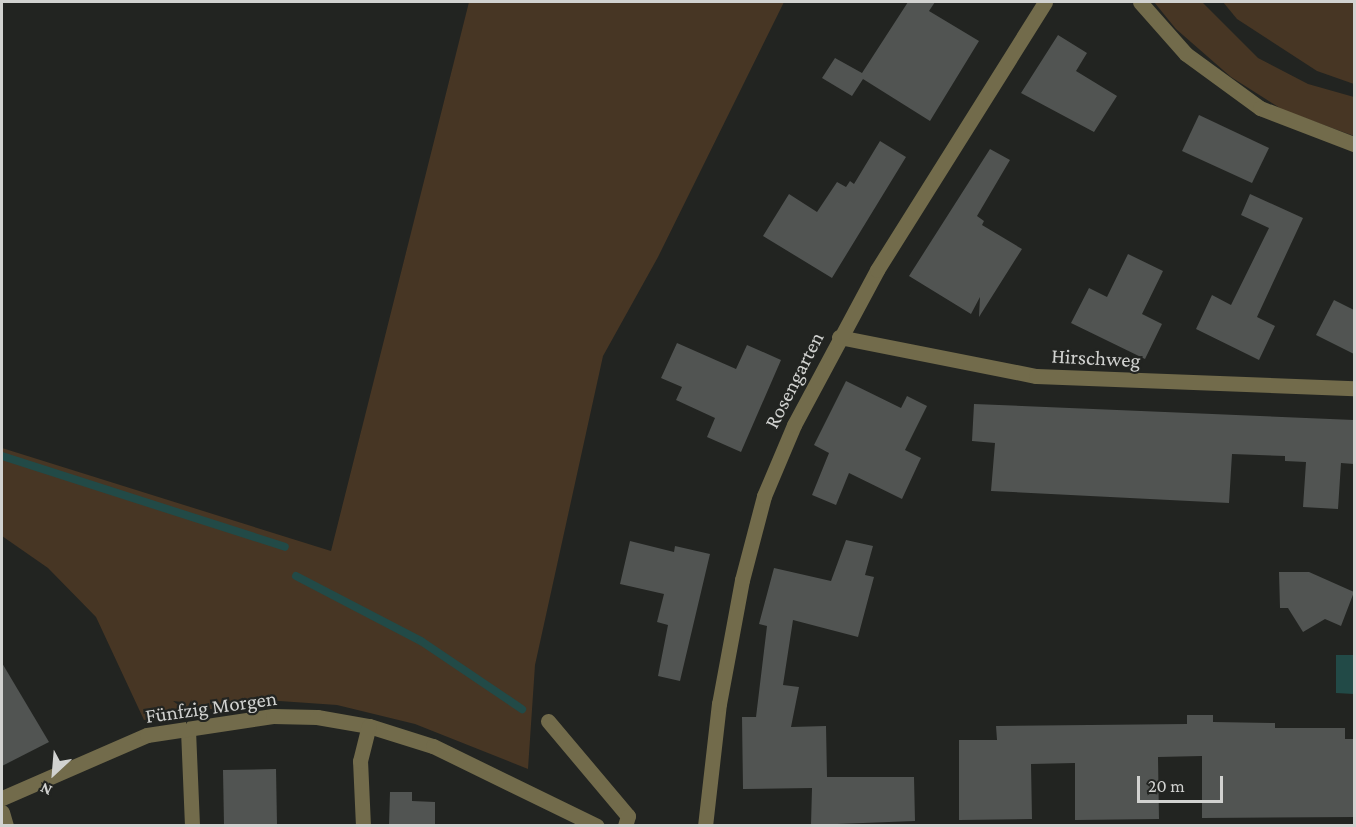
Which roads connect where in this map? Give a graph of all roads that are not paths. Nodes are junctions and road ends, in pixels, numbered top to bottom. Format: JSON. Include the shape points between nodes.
{"nodes":[{"id":1,"x":1045,"y":2,"type":"edge"},
{"id":2,"x":1140,"y":2,"type":"edge"},
{"id":3,"x":1354,"y":144,"type":"edge"},
{"id":4,"x":839,"y":337,"type":"junction"},
{"id":5,"x":1354,"y":388,"type":"edge"},
{"id":6,"x":548,"y":721,"type":"dead end"},
{"id":7,"x":369,"y":726,"type":"junction"},
{"id":8,"x":188,"y":730,"type":"junction"},
{"id":9,"x":2,"y":798,"type":"edge"},
{"id":10,"x":2,"y":812,"type":"edge"},
{"id":11,"x":6,"y":825,"type":"edge"},
{"id":12,"x":192,"y":825,"type":"edge"},
{"id":13,"x":363,"y":825,"type":"edge"},
{"id":14,"x":597,"y":825,"type":"edge"},
{"id":15,"x":626,"y":825,"type":"edge"},
{"id":16,"x":705,"y":825,"type":"edge"}],
"edges":[{"from":1,"to":4,"type":"street","name":"Rosengarten"},
{"from":2,"to":3,"type":"street","via":[[1186,54],[1260,108]]},
{"from":4,"to":5,"type":"street","name":"Hirschweg","via":[[1036,376]]},
{"from":4,"to":16,"type":"street","name":"Rosengarten","via":[[764,496],[742,579],[719,704]]},
{"from":6,"to":15,"type":"street","via":[[628,816]]},
{"from":7,"to":8,"type":"street","name":"Fünfzig Morgen","via":[[273,716]]},
{"from":7,"to":13,"type":"street","via":[[360,761]]},
{"from":7,"to":14,"type":"street","name":"Fünfzig Morgen","via":[[433,746]]},
{"from":8,"to":9,"type":"street","name":"Fünfzig Morgen","via":[[147,735]]},
{"from":8,"to":12,"type":"street"},
{"from":10,"to":11,"type":"street"}]}
